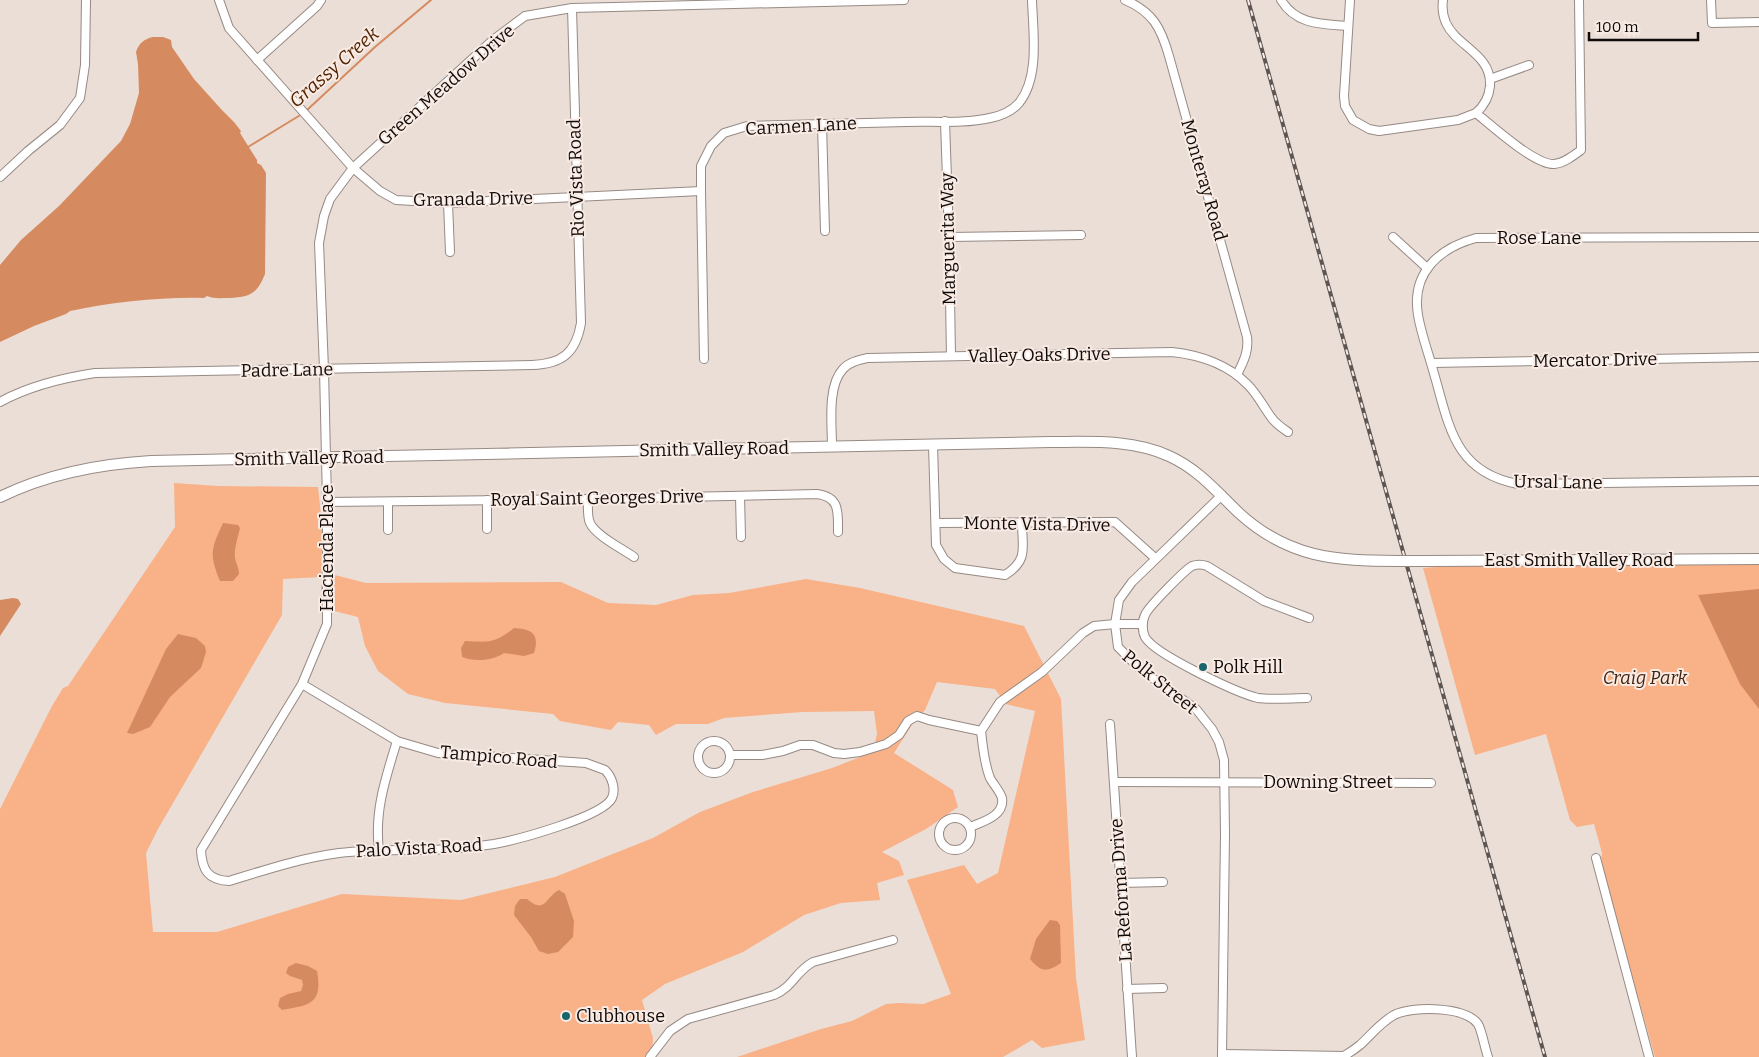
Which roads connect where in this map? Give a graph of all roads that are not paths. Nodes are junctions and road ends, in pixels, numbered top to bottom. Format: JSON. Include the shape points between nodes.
{"nodes":[{"id":1,"x":86,"y":0,"type":"edge"},
{"id":2,"x":219,"y":0,"type":"edge"},
{"id":3,"x":321,"y":0,"type":"edge"},
{"id":4,"x":904,"y":0,"type":"edge"},
{"id":5,"x":1032,"y":0,"type":"edge"},
{"id":6,"x":1125,"y":0,"type":"edge"},
{"id":7,"x":1281,"y":0,"type":"edge"},
{"id":8,"x":1350,"y":0,"type":"edge"},
{"id":9,"x":1443,"y":0,"type":"edge"},
{"id":10,"x":1579,"y":0,"type":"edge"},
{"id":11,"x":1711,"y":0,"type":"edge"},
{"id":12,"x":572,"y":8,"type":"junction"},
{"id":13,"x":1759,"y":22,"type":"edge"},
{"id":14,"x":1348,"y":26,"type":"junction"},
{"id":15,"x":257,"y":60,"type":"junction"},
{"id":16,"x":1529,"y":65,"type":"dead end"},
{"id":17,"x":1490,"y":79,"type":"junction"},
{"id":18,"x":1476,"y":113,"type":"junction"},
{"id":19,"x":945,"y":121,"type":"junction"},
{"id":20,"x":822,"y":124,"type":"junction"},
{"id":21,"x":352,"y":168,"type":"junction"},
{"id":22,"x":0,"y":177,"type":"edge"},
{"id":23,"x":700,"y":191,"type":"junction"},
{"id":24,"x":576,"y":196,"type":"junction"},
{"id":25,"x":448,"y":203,"type":"junction"},
{"id":26,"x":825,"y":231,"type":"dead end"},
{"id":27,"x":1081,"y":235,"type":"dead end"},
{"id":28,"x":949,"y":237,"type":"junction"},
{"id":29,"x":1393,"y":237,"type":"dead end"},
{"id":30,"x":1759,"y":237,"type":"edge"},
{"id":31,"x":450,"y":252,"type":"dead end"},
{"id":32,"x":1427,"y":268,"type":"junction"},
{"id":33,"x":573,"y":346,"type":"joint"},
{"id":34,"x":951,"y":356,"type":"junction"},
{"id":35,"x":1759,"y":357,"type":"edge"},
{"id":36,"x":704,"y":359,"type":"dead end"},
{"id":37,"x":1432,"y":363,"type":"junction"},
{"id":38,"x":324,"y":369,"type":"junction"},
{"id":39,"x":1237,"y":375,"type":"junction"},
{"id":40,"x":0,"y":402,"type":"edge"},
{"id":41,"x":1288,"y":432,"type":"dead end"},
{"id":42,"x":933,"y":445,"type":"junction"},
{"id":43,"x":832,"y":446,"type":"junction"},
{"id":44,"x":326,"y":458,"type":"junction"},
{"id":45,"x":1759,"y":481,"type":"edge"},
{"id":46,"x":1222,"y":495,"type":"junction"},
{"id":47,"x":740,"y":496,"type":"junction"},
{"id":48,"x":0,"y":497,"type":"edge"},
{"id":49,"x":588,"y":499,"type":"junction"},
{"id":50,"x":487,"y":500,"type":"junction"},
{"id":51,"x":327,"y":502,"type":"junction"},
{"id":52,"x":388,"y":502,"type":"junction"},
{"id":53,"x":1022,"y":522,"type":"junction"},
{"id":54,"x":936,"y":524,"type":"junction"},
{"id":55,"x":487,"y":529,"type":"dead end"},
{"id":56,"x":388,"y":530,"type":"dead end"},
{"id":57,"x":838,"y":532,"type":"dead end"},
{"id":58,"x":741,"y":537,"type":"dead end"},
{"id":59,"x":634,"y":557,"type":"dead end"},
{"id":60,"x":1155,"y":558,"type":"junction"},
{"id":61,"x":1759,"y":559,"type":"edge"},
{"id":62,"x":1398,"y":561,"type":"joint"},
{"id":63,"x":1309,"y":618,"type":"dead end"},
{"id":64,"x":1115,"y":624,"type":"junction"},
{"id":65,"x":1142,"y":624,"type":"junction"},
{"id":66,"x":302,"y":684,"type":"junction"},
{"id":67,"x":1307,"y":698,"type":"dead end"},
{"id":68,"x":1110,"y":724,"type":"dead end"},
{"id":69,"x":981,"y":731,"type":"junction"},
{"id":70,"x":397,"y":740,"type":"junction"},
{"id":71,"x":730,"y":755,"type":"junction"},
{"id":72,"x":1114,"y":782,"type":"junction"},
{"id":73,"x":1225,"y":782,"type":"junction"},
{"id":74,"x":613,"y":783,"type":"joint"},
{"id":75,"x":1431,"y":783,"type":"dead end"},
{"id":76,"x":970,"y":827,"type":"junction"},
{"id":77,"x":379,"y":850,"type":"junction"},
{"id":78,"x":1596,"y":858,"type":"dead end"},
{"id":79,"x":206,"y":872,"type":"joint"},
{"id":80,"x":1164,"y":882,"type":"dead end"},
{"id":81,"x":1121,"y":883,"type":"junction"},
{"id":82,"x":894,"y":940,"type":"dead end"},
{"id":83,"x":1163,"y":988,"type":"dead end"},
{"id":84,"x":1127,"y":990,"type":"junction"},
{"id":85,"x":1222,"y":1055,"type":"edge"},
{"id":86,"x":650,"y":1057,"type":"edge"},
{"id":87,"x":1132,"y":1057,"type":"edge"},
{"id":88,"x":1488,"y":1057,"type":"edge"},
{"id":89,"x":1649,"y":1057,"type":"edge"}],
"edges":[{"from":1,"to":22,"type":"street","via":[[85,65],[80,98],[60,125]]},
{"from":2,"to":15,"type":"street","name":"Granada Drive","via":[[230,28]]},
{"from":3,"to":15,"type":"street"},
{"from":4,"to":12,"type":"street","name":"Green Meadow Drive"},
{"from":5,"to":19,"type":"street","name":"Carmen Lane","via":[[1033,66],[1027,92],[1018,104],[1003,114]]},
{"from":6,"to":39,"type":"street","name":"Monteray Road","via":[[1151,16],[1164,38],[1248,337],[1249,348]]},
{"from":7,"to":14,"type":"street","via":[[1293,14],[1310,23]]},
{"from":8,"to":14,"type":"street"},
{"from":9,"to":17,"type":"street","via":[[1447,24],[1484,64]]},
{"from":10,"to":18,"type":"street","via":[[1581,150],[1564,162],[1543,162]]},
{"from":11,"to":13,"type":"street","via":[[1712,23]]},
{"from":12,"to":21,"type":"street","name":"Green Meadow Drive","via":[[525,16],[493,40]]},
{"from":12,"to":24,"type":"street","name":"Rio Vista Road"},
{"from":14,"to":18,"type":"street","via":[[1344,96],[1349,114],[1361,125],[1379,131],[1458,120]]},
{"from":15,"to":21,"type":"street","name":"Granada Drive"},
{"from":16,"to":17,"type":"street"},
{"from":17,"to":18,"type":"street","via":[[1487,99]]},
{"from":19,"to":20,"type":"street","name":"Carmen Lane"},
{"from":19,"to":28,"type":"street","name":"Marguerita Way"},
{"from":20,"to":23,"type":"street","name":"Carmen Lane","via":[[747,126],[724,134],[711,146],[701,166]]},
{"from":20,"to":26,"type":"street"},
{"from":21,"to":25,"type":"street","name":"Granada Drive","via":[[396,200]]},
{"from":21,"to":38,"type":"street","name":"Hacienda Place","via":[[330,199],[320,242]]},
{"from":23,"to":24,"type":"street","name":"Granada Drive"},
{"from":23,"to":36,"type":"street","name":"Carmen Lane"},
{"from":24,"to":25,"type":"street","name":"Granada Drive"},
{"from":24,"to":33,"type":"street","name":"Rio Vista Road","via":[[581,323]]},
{"from":25,"to":31,"type":"street"},
{"from":27,"to":28,"type":"street"},
{"from":28,"to":34,"type":"street","name":"Marguerita Way"},
{"from":29,"to":32,"type":"street"},
{"from":30,"to":32,"type":"street","name":"Rose Lane","via":[[1476,238],[1450,247]]},
{"from":32,"to":37,"type":"street","name":"Rose Lane","via":[[1417,299]]},
{"from":33,"to":38,"type":"street","name":"Padre Lane","via":[[559,360],[546,364]]},
{"from":34,"to":39,"type":"street","name":"Valley Oaks Drive","via":[[1172,352],[1214,362]]},
{"from":34,"to":43,"type":"street","name":"Valley Oaks Drive","via":[[868,358],[843,369],[834,384]]},
{"from":35,"to":37,"type":"street","name":"Mercator Drive"},
{"from":37,"to":45,"type":"street","name":"Ursal Lane","via":[[1458,446],[1475,465],[1501,480],[1518,484]]},
{"from":38,"to":40,"type":"street","name":"Padre Lane","via":[[95,373],[48,383]]},
{"from":38,"to":44,"type":"street","name":"Hacienda Place"},
{"from":39,"to":41,"type":"street","name":"Valley Oaks Drive","via":[[1272,418]]},
{"from":42,"to":43,"type":"main road","name":"Smith Valley Road"},
{"from":42,"to":46,"type":"main road","name":"Smith Valley Road","via":[[1088,442],[1142,446],[1182,463]]},
{"from":42,"to":54,"type":"street"},
{"from":43,"to":44,"type":"main road","name":"Smith Valley Road"},
{"from":44,"to":48,"type":"main road","name":"Smith Valley Road","via":[[129,462],[69,472]]},
{"from":44,"to":51,"type":"street","name":"Hacienda Place"},
{"from":46,"to":60,"type":"street","name":"Polk Street"},
{"from":46,"to":62,"type":"main road","name":"Smith Valley Road","via":[[1240,514],[1294,548],[1344,560]]},
{"from":47,"to":49,"type":"street","name":"Royal Saint Georges Drive"},
{"from":47,"to":57,"type":"street","name":"Royal Saint Georges Drive","via":[[825,495],[836,506]]},
{"from":47,"to":58,"type":"street"},
{"from":49,"to":50,"type":"street","name":"Royal Saint Georges Drive"},
{"from":49,"to":59,"type":"street","via":[[591,524]]},
{"from":50,"to":52,"type":"street","name":"Royal Saint Georges Drive"},
{"from":50,"to":55,"type":"street"},
{"from":51,"to":52,"type":"street","name":"Royal Saint Georges Drive"},
{"from":51,"to":66,"type":"street","name":"Hacienda Place","via":[[327,624]]},
{"from":52,"to":56,"type":"street"},
{"from":53,"to":54,"type":"street","name":"Monte Vista Drive"},
{"from":53,"to":54,"type":"street","via":[[1022,558],[1016,568],[1005,575],[955,568],[944,559],[936,545]]},
{"from":53,"to":60,"type":"street","name":"Monte Vista Drive","via":[[1115,522]]},
{"from":60,"to":64,"type":"street","name":"Polk Street","via":[[1119,600]]},
{"from":61,"to":62,"type":"main road","name":"East Smith Valley Road","bridge":true},
{"from":63,"to":65,"type":"street","via":[[1264,601],[1199,564],[1182,574],[1145,613]]},
{"from":64,"to":65,"type":"street"},
{"from":64,"to":69,"type":"street","via":[[1094,626],[1083,633],[1042,672],[1000,702]]},
{"from":64,"to":73,"type":"street","name":"Polk Street","via":[[1118,648],[1141,670],[1196,709],[1212,729],[1224,760]]},
{"from":65,"to":67,"type":"street","via":[[1145,637],[1155,648],[1203,676],[1258,698]]},
{"from":66,"to":70,"type":"street","name":"Tampico Road"},
{"from":66,"to":79,"type":"street","name":"Hacienda Place","via":[[201,850]]},
{"from":68,"to":72,"type":"street","name":"La Reforma Drive"},
{"from":69,"to":71,"type":"street","via":[[917,716],[886,744],[860,752],[834,753],[800,744],[762,755]]},
{"from":69,"to":76,"type":"street","via":[[983,755],[990,778],[1002,798],[999,811],[990,819]]},
{"from":70,"to":74,"type":"street","name":"Tampico Road","via":[[438,753],[586,763],[605,770]]},
{"from":70,"to":77,"type":"street","via":[[380,796]]},
{"from":71,"to":71,"type":"street","via":[[727,766],[714,773],[703,770],[698,760],[699,750],[711,741],[725,746]]},
{"from":72,"to":73,"type":"street","name":"Downing Street"},
{"from":72,"to":81,"type":"street","name":"La Reforma Drive"},
{"from":73,"to":75,"type":"street","name":"Downing Street"},
{"from":73,"to":85,"type":"street","name":"Polk Street"},
{"from":74,"to":77,"type":"street","name":"Palo Vista Road","via":[[612,798],[602,808],[558,827],[495,844],[436,850]]},
{"from":76,"to":76,"type":"street","via":[[971,837],[963,848],[954,850],[941,842],[941,826],[948,820],[959,818]]},
{"from":77,"to":79,"type":"street","name":"Palo Vista Road","via":[[339,853],[229,881],[219,880]]},
{"from":78,"to":89,"type":"street"},
{"from":80,"to":81,"type":"street"},
{"from":81,"to":84,"type":"street","name":"La Reforma Drive"},
{"from":82,"to":86,"type":"street","via":[[812,962],[786,989],[774,995],[688,1019],[674,1027]]},
{"from":83,"to":84,"type":"street"},
{"from":84,"to":87,"type":"street","name":"La Reforma Drive"},
{"from":85,"to":88,"type":"street","via":[[1344,1056],[1395,1015],[1410,1010],[1436,1009],[1456,1012],[1478,1024]]}]}
